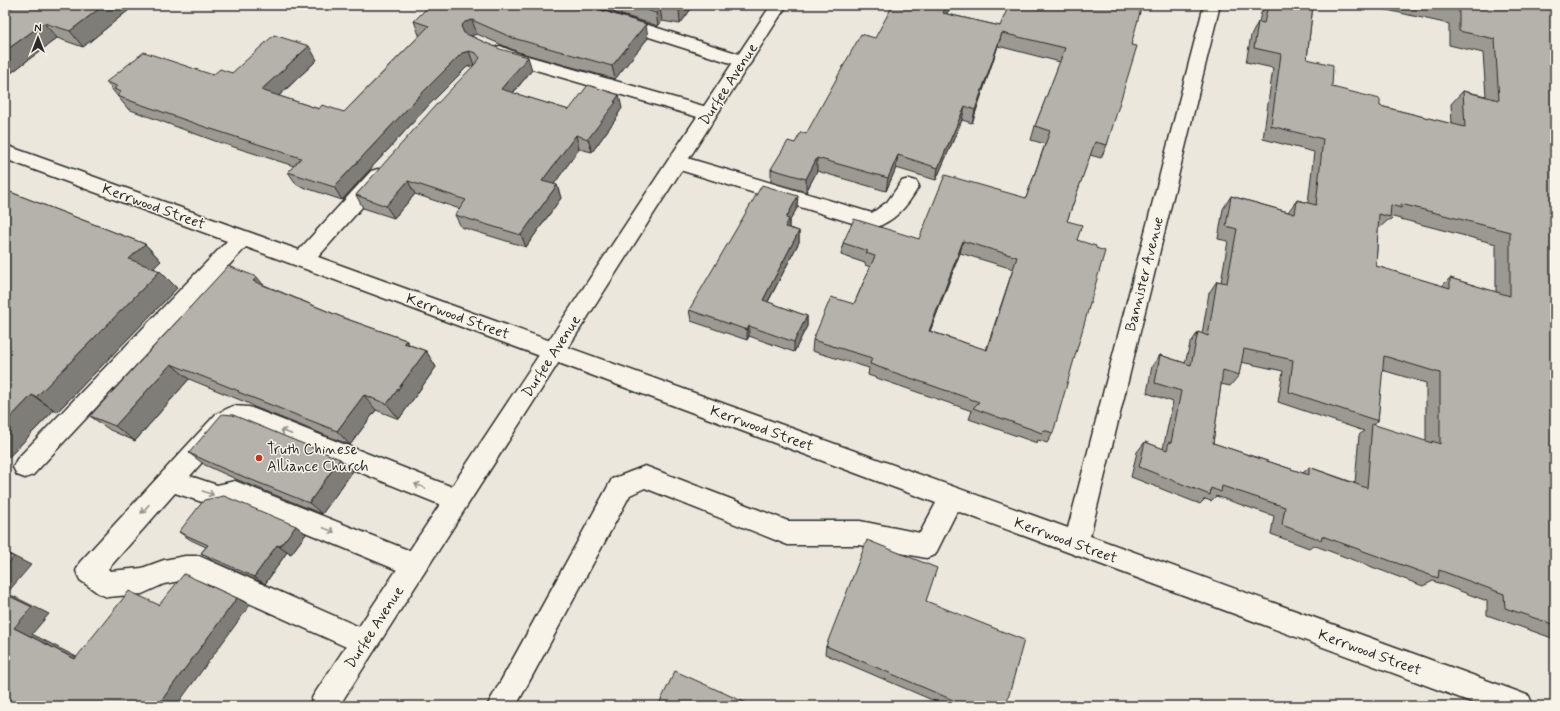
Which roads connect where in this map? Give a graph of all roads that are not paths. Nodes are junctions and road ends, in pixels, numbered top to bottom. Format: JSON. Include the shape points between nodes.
{"nodes":[{"id":1,"x":567,"y":5,"type":"edge"},
{"id":2,"x":779,"y":5,"type":"edge"},
{"id":3,"x":1212,"y":5,"type":"edge"},
{"id":4,"x":483,"y":45,"type":"edge"},
{"id":5,"x":742,"y":61,"type":"junction"},
{"id":6,"x":708,"y":114,"type":"junction"},
{"id":7,"x":5,"y":152,"type":"edge"},
{"id":8,"x":392,"y":160,"type":"edge"},
{"id":9,"x":677,"y":162,"type":"junction"},
{"id":10,"x":909,"y":186,"type":"dead end"},
{"id":11,"x":242,"y":238,"type":"junction"},
{"id":12,"x":303,"y":260,"type":"junction"},
{"id":13,"x":554,"y":351,"type":"junction"},
{"id":14,"x":25,"y":467,"type":"dead end"},
{"id":15,"x":171,"y":480,"type":"junction"},
{"id":16,"x":951,"y":498,"type":"junction"},
{"id":17,"x":456,"y":500,"type":"junction"},
{"id":18,"x":1076,"y":544,"type":"junction"},
{"id":19,"x":414,"y":565,"type":"junction"},
{"id":20,"x":364,"y":642,"type":"junction"},
{"id":21,"x":322,"y":706,"type":"edge"},
{"id":22,"x":501,"y":706,"type":"edge"},
{"id":23,"x":1519,"y":706,"type":"edge"}],
"edges":[{"from":1,"to":5,"type":"street"},
{"from":2,"to":5,"type":"street","name":"Durfee Avenue"},
{"from":3,"to":18,"type":"street","name":"Bannister Avenue"},
{"from":4,"to":6,"type":"street","via":[[511,57]]},
{"from":5,"to":6,"type":"street","name":"Durfee Avenue"},
{"from":6,"to":9,"type":"street","name":"Durfee Avenue"},
{"from":7,"to":11,"type":"street","name":"Kerrwood Street"},
{"from":8,"to":12,"type":"street"},
{"from":9,"to":10,"type":"street","via":[[872,221],[880,220],[886,215]]},
{"from":9,"to":13,"type":"street","name":"Durfee Avenue"},
{"from":11,"to":12,"type":"street","name":"Kerrwood Street"},
{"from":11,"to":14,"type":"street"},
{"from":12,"to":13,"type":"street","name":"Kerrwood Street"},
{"from":13,"to":16,"type":"street","name":"Kerrwood Street"},
{"from":13,"to":17,"type":"street","name":"Durfee Avenue"},
{"from":17,"to":15,"type":"street","one_way":true,"via":[[249,418],[233,416],[224,421]]},
{"from":15,"to":19,"type":"street","one_way":true,"via":[[217,496],[235,492]]},
{"from":15,"to":20,"type":"street","one_way":true,"via":[[89,571],[107,584],[142,581],[164,572],[199,568]]},
{"from":16,"to":18,"type":"street","name":"Kerrwood Street"},
{"from":16,"to":22,"type":"street","via":[[926,546],[860,533],[788,533],[645,478],[622,487]]},
{"from":17,"to":19,"type":"street","name":"Durfee Avenue"},
{"from":18,"to":23,"type":"street","name":"Kerrwood Street"},
{"from":19,"to":20,"type":"street","name":"Durfee Avenue"},
{"from":20,"to":21,"type":"street","name":"Durfee Avenue"}]}
